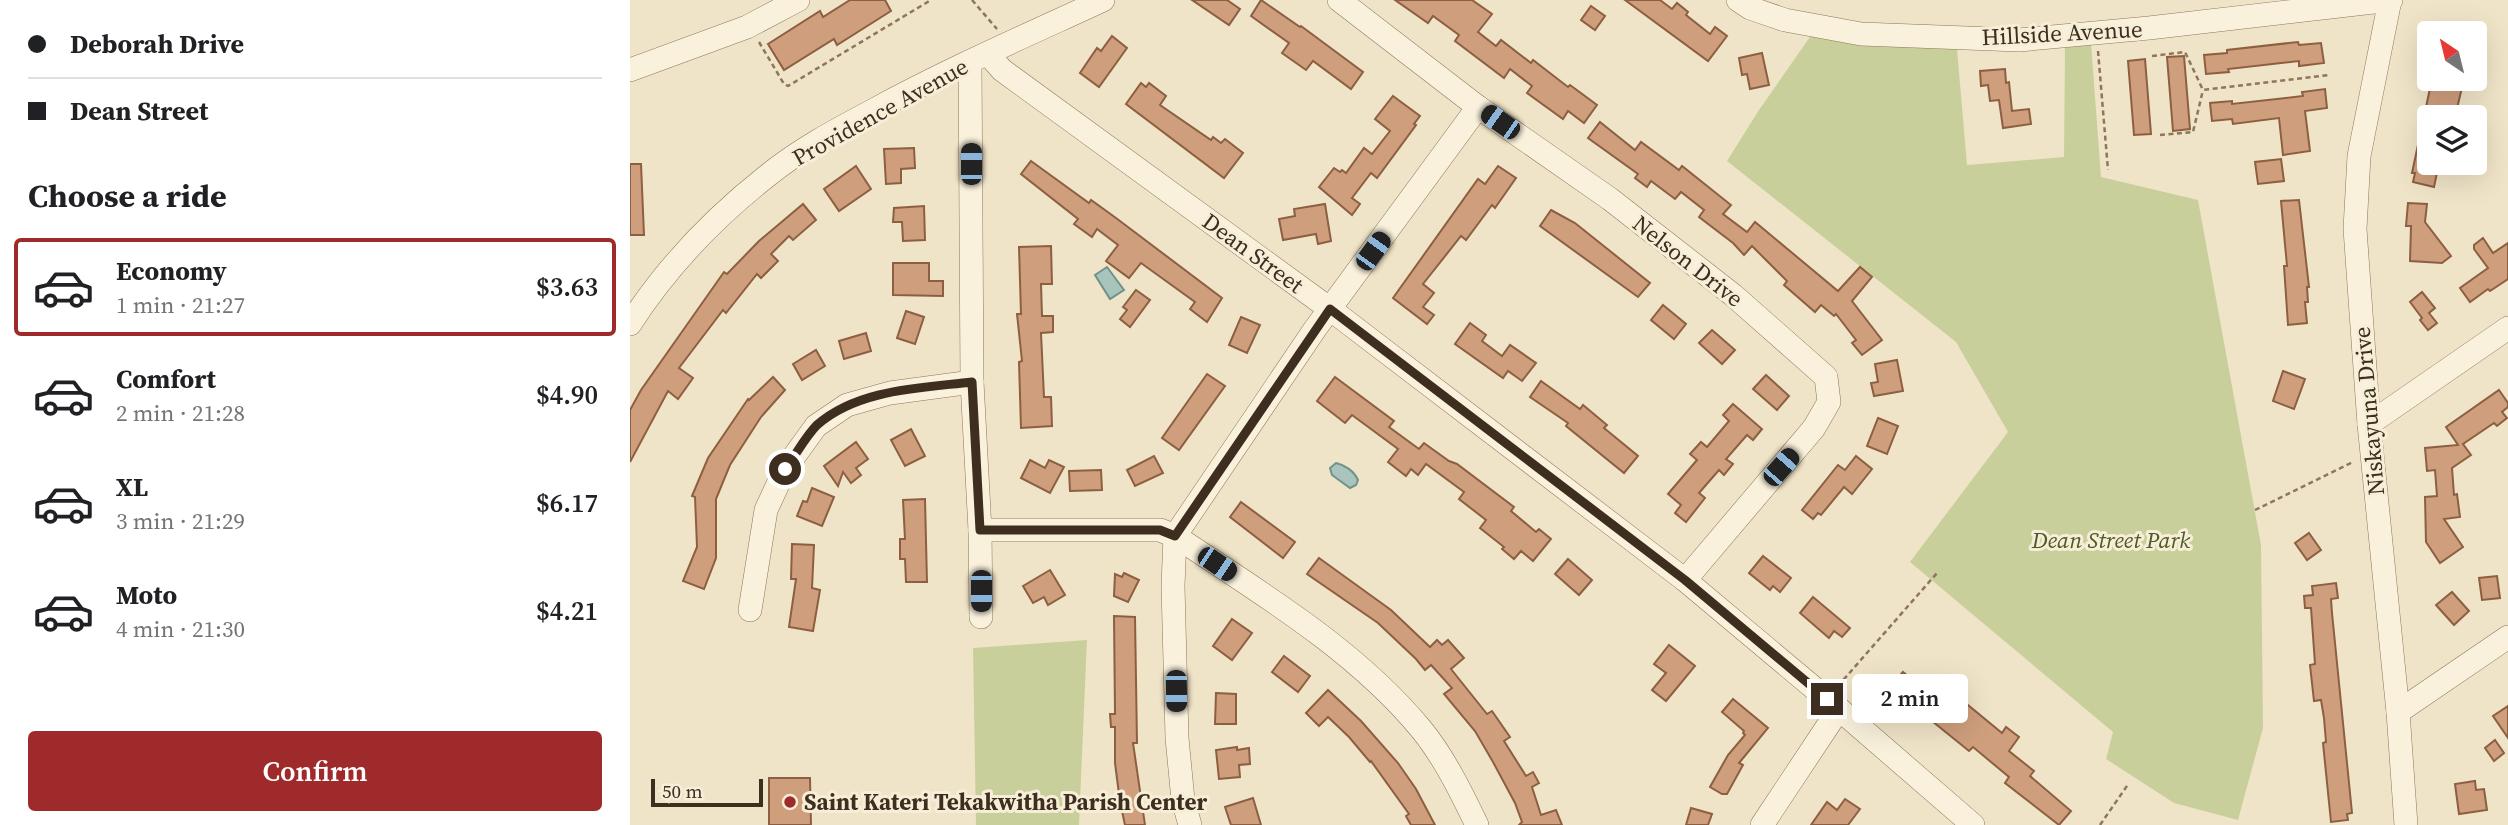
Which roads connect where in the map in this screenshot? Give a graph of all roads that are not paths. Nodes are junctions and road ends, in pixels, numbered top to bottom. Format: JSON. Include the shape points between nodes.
{"nodes":[{"id":1,"x":798,"y":0,"type":"edge"},
{"id":2,"x":1103,"y":0,"type":"edge"},
{"id":3,"x":1339,"y":0,"type":"edge"},
{"id":4,"x":1738,"y":0,"type":"edge"},
{"id":5,"x":2390,"y":0,"type":"edge"},
{"id":6,"x":979,"y":58,"type":"junction"},
{"id":7,"x":630,"y":70,"type":"edge"},
{"id":8,"x":1478,"y":107,"type":"junction"},
{"id":9,"x":1330,"y":309,"type":"junction"},
{"id":10,"x":630,"y":324,"type":"edge"},
{"id":11,"x":2508,"y":328,"type":"edge"},
{"id":12,"x":972,"y":382,"type":"junction"},
{"id":13,"x":2369,"y":424,"type":"junction"},
{"id":14,"x":980,"y":530,"type":"junction"},
{"id":15,"x":1175,"y":536,"type":"junction"},
{"id":16,"x":1685,"y":580,"type":"junction"},
{"id":17,"x":750,"y":610,"type":"dead end"},
{"id":18,"x":981,"y":617,"type":"dead end"},
{"id":19,"x":2508,"y":637,"type":"edge"},
{"id":20,"x":1833,"y":704,"type":"junction"},
{"id":21,"x":2398,"y":712,"type":"junction"},
{"id":22,"x":1190,"y":825,"type":"edge"},
{"id":23,"x":1476,"y":825,"type":"edge"},
{"id":24,"x":1762,"y":825,"type":"edge"},
{"id":25,"x":1973,"y":825,"type":"edge"},
{"id":26,"x":2406,"y":825,"type":"edge"}],
"edges":[{"from":1,"to":7,"type":"street","via":[[749,26]]},
{"from":2,"to":6,"type":"street","name":"Providence Avenue"},
{"from":3,"to":8,"type":"street","name":"Nelson Drive"},
{"from":4,"to":5,"type":"street","name":"Hillside Avenue","via":[[1785,20],[1861,34],[2019,40]]},
{"from":5,"to":13,"type":"street","name":"Niskayuna Drive","via":[[2359,156],[2355,229]]},
{"from":6,"to":9,"type":"street","name":"Dean Street","via":[[1002,70]]},
{"from":6,"to":10,"type":"street","name":"Providence Avenue","via":[[839,129],[768,175],[682,256]]},
{"from":6,"to":12,"type":"street"},
{"from":8,"to":9,"type":"street"},
{"from":8,"to":16,"type":"street","name":"Nelson Drive","via":[[1661,239],[1826,377],[1829,402],[1814,428]]},
{"from":9,"to":15,"type":"street"},
{"from":9,"to":16,"type":"street","name":"Dean Street"},
{"from":11,"to":13,"type":"street"},
{"from":12,"to":14,"type":"street"},
{"from":12,"to":17,"type":"street","via":[[878,396],[847,405],[816,426],[785,469],[766,510]]},
{"from":13,"to":21,"type":"street","name":"Niskayuna Drive"},
{"from":14,"to":15,"type":"street","via":[[1160,530]]},
{"from":14,"to":18,"type":"street"},
{"from":15,"to":22,"type":"street","via":[[1177,738]]},
{"from":15,"to":23,"type":"street","via":[[1303,621],[1380,686],[1421,729]]},
{"from":16,"to":20,"type":"street","name":"Dean Street"},
{"from":19,"to":21,"type":"street"},
{"from":20,"to":24,"type":"street"},
{"from":20,"to":25,"type":"street","name":"Dean Street"},
{"from":21,"to":26,"type":"street","name":"Niskayuna Drive"}]}
